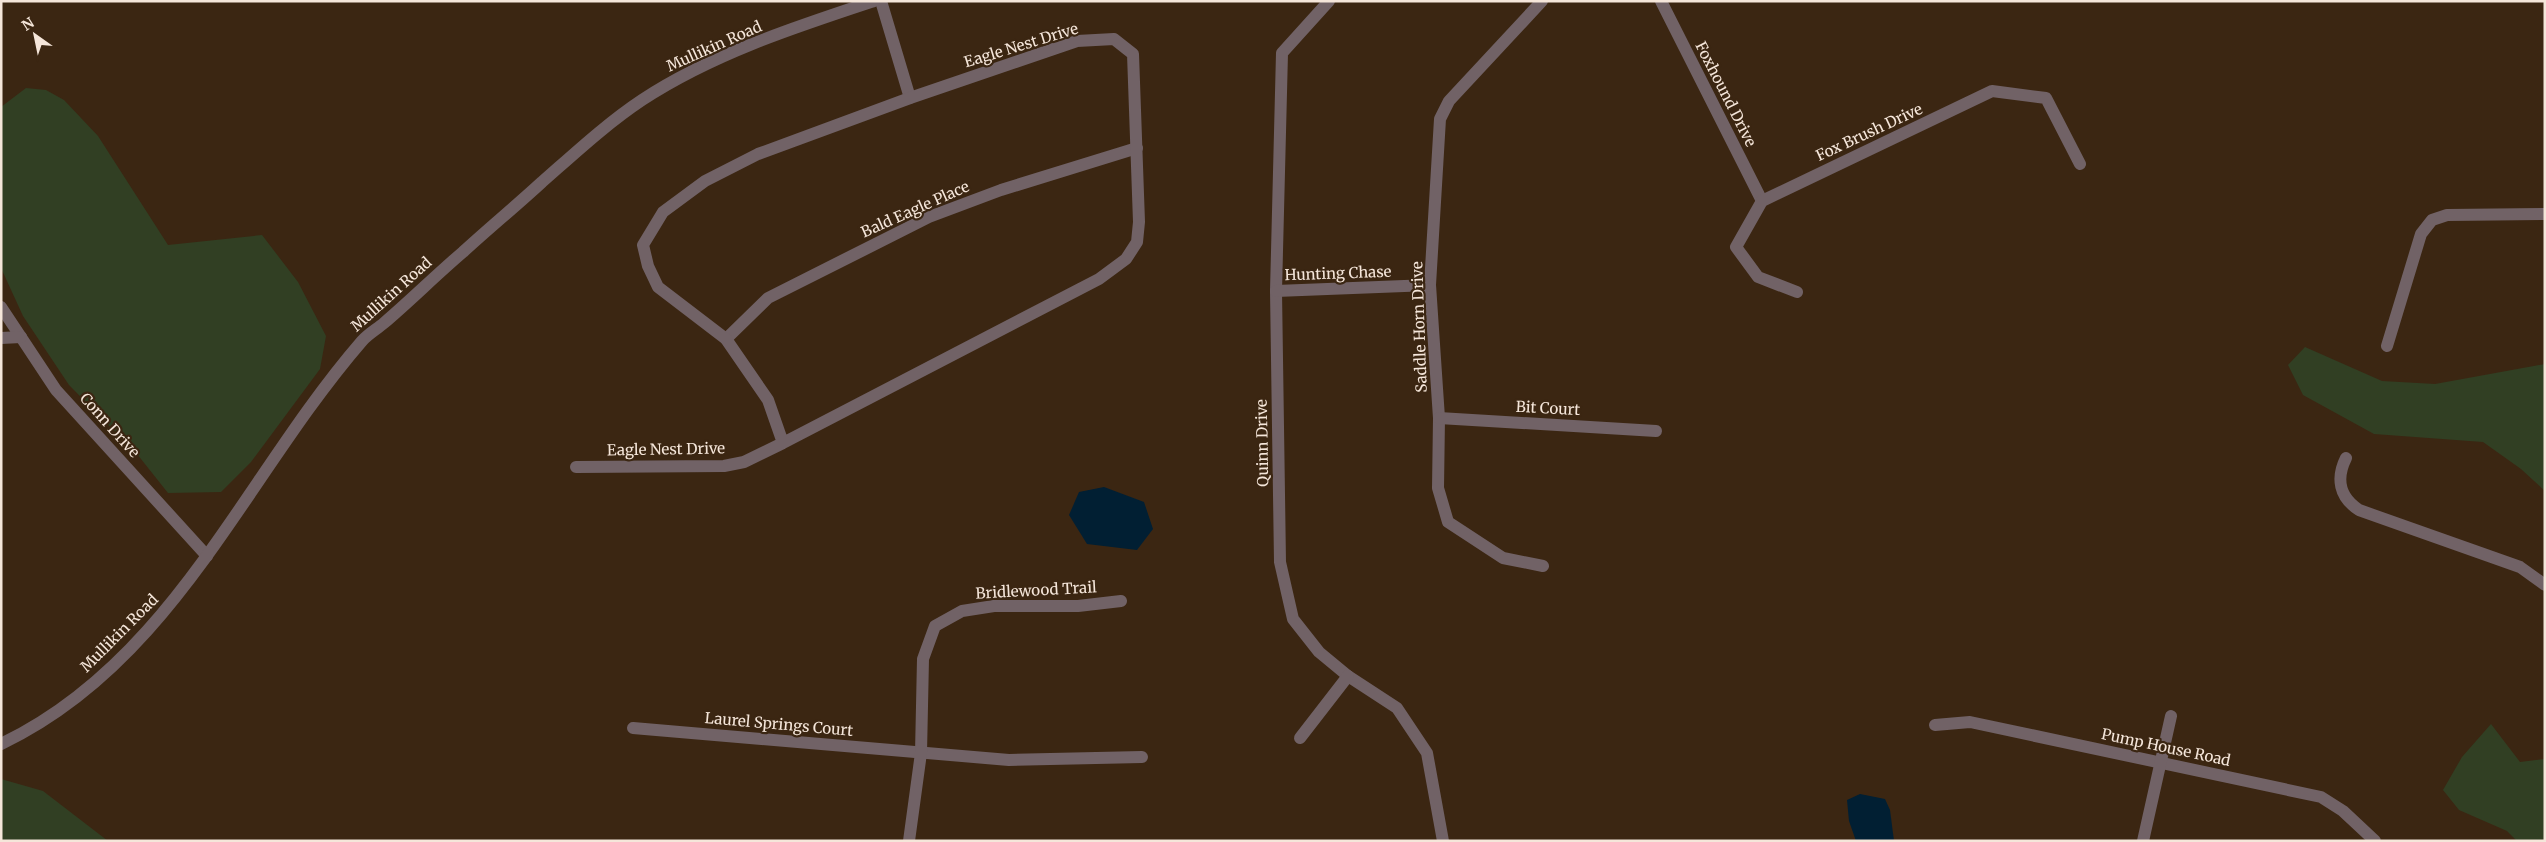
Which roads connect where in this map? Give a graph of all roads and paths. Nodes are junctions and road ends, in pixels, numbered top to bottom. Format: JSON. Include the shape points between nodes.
{"nodes":[{"id":1,"x":874,"y":1,"type":"edge"},
{"id":2,"x":881,"y":1,"type":"edge"},
{"id":3,"x":1329,"y":1,"type":"edge"},
{"id":4,"x":1542,"y":1,"type":"edge"},
{"id":5,"x":1661,"y":1,"type":"edge"},
{"id":6,"x":910,"y":98,"type":"junction"},
{"id":7,"x":1137,"y":148,"type":"junction"},
{"id":8,"x":2080,"y":164,"type":"dead end"},
{"id":9,"x":1762,"y":201,"type":"junction"},
{"id":10,"x":2545,"y":214,"type":"edge"},
{"id":11,"x":1430,"y":285,"type":"junction"},
{"id":12,"x":1276,"y":291,"type":"junction"},
{"id":13,"x":1797,"y":292,"type":"dead end"},
{"id":14,"x":1,"y":306,"type":"edge"},
{"id":15,"x":21,"y":337,"type":"junction"},
{"id":16,"x":1,"y":338,"type":"edge"},
{"id":17,"x":726,"y":339,"type":"junction"},
{"id":18,"x":2387,"y":346,"type":"dead end"},
{"id":19,"x":1439,"y":418,"type":"junction"},
{"id":20,"x":1656,"y":431,"type":"dead end"},
{"id":21,"x":783,"y":444,"type":"junction"},
{"id":22,"x":2346,"y":458,"type":"dead end"},
{"id":23,"x":576,"y":467,"type":"dead end"},
{"id":24,"x":207,"y":556,"type":"junction"},
{"id":25,"x":1543,"y":566,"type":"dead end"},
{"id":26,"x":2545,"y":585,"type":"edge"},
{"id":27,"x":1121,"y":601,"type":"dead end"},
{"id":28,"x":1348,"y":676,"type":"junction"},
{"id":29,"x":2171,"y":716,"type":"dead end"},
{"id":30,"x":1936,"y":725,"type":"dead end"},
{"id":31,"x":634,"y":728,"type":"dead end"},
{"id":32,"x":1300,"y":738,"type":"dead end"},
{"id":33,"x":1,"y":744,"type":"edge"},
{"id":34,"x":921,"y":753,"type":"junction"},
{"id":35,"x":1142,"y":757,"type":"dead end"},
{"id":36,"x":2161,"y":763,"type":"junction"},
{"id":37,"x":909,"y":841,"type":"edge"},
{"id":38,"x":1443,"y":841,"type":"edge"},
{"id":39,"x":2143,"y":841,"type":"edge"},
{"id":40,"x":2375,"y":841,"type":"edge"}],
"edges":[{"from":1,"to":24,"type":"street","name":"Mullikin Road","via":[[720,58],[641,100],[584,145],[364,339],[321,394]]},
{"from":2,"to":6,"type":"street"},
{"from":3,"to":12,"type":"street","name":"Quinn Drive","via":[[1282,53]]},
{"from":4,"to":11,"type":"street","name":"Saddle Horn Drive","via":[[1450,101],[1440,119]]},
{"from":5,"to":9,"type":"street","name":"Foxhound Drive"},
{"from":6,"to":7,"type":"street","name":"Eagle Nest Drive","via":[[1077,41],[1114,39],[1133,54]]},
{"from":6,"to":17,"type":"street","name":"Eagle Nest Drive","via":[[758,154],[705,181],[663,212],[643,245],[658,287]]},
{"from":7,"to":17,"type":"street","name":"Bald Eagle Place","via":[[1001,190],[929,217],[768,298]]},
{"from":7,"to":21,"type":"street","name":"Eagle Nest Drive","via":[[1137,236],[1126,259],[1062,300]]},
{"from":8,"to":9,"type":"street","name":"Fox Brush Drive","via":[[2046,98],[1992,91]]},
{"from":9,"to":13,"type":"street","via":[[1736,247],[1758,277]]},
{"from":10,"to":18,"type":"street","via":[[2447,215],[2432,220],[2420,234]]},
{"from":11,"to":12,"type":"street","name":"Hunting Chase"},
{"from":11,"to":19,"type":"street","name":"Saddle Horn Drive"},
{"from":12,"to":28,"type":"street","name":"Quinn Drive","via":[[1280,562],[1293,618],[1319,652]]},
{"from":14,"to":15,"type":"street","name":"Conn Drive"},
{"from":15,"to":16,"type":"street"},
{"from":15,"to":24,"type":"street","name":"Conn Drive","via":[[56,390]]},
{"from":17,"to":21,"type":"street","name":"Eagle Nest Drive","via":[[768,400]]},
{"from":19,"to":20,"type":"street","name":"Bit Court"},
{"from":19,"to":25,"type":"street","name":"Saddle Horn Drive","via":[[1438,488],[1448,522],[1503,558]]},
{"from":21,"to":23,"type":"street","name":"Eagle Nest Drive","via":[[744,462],[724,466]]},
{"from":22,"to":26,"type":"street","via":[[2340,486],[2351,504],[2359,510],[2520,567]]},
{"from":24,"to":33,"type":"street","name":"Mullikin Road","via":[[156,622],[115,664],[50,715]]},
{"from":27,"to":34,"type":"street","name":"Bridlewood Trail","via":[[1078,606],[994,606],[962,611],[935,626],[923,660]]},
{"from":28,"to":32,"type":"street"},
{"from":28,"to":38,"type":"street","name":"Quinn Drive","via":[[1397,708],[1427,753]]},
{"from":29,"to":36,"type":"street"},
{"from":30,"to":36,"type":"street","name":"Pump House Road","via":[[1970,722]]},
{"from":31,"to":34,"type":"street","name":"Laurel Springs Court"},
{"from":34,"to":35,"type":"street","name":"Laurel Springs Court","via":[[1009,760]]},
{"from":34,"to":37,"type":"street","name":"Bridlewood Trail"},
{"from":36,"to":39,"type":"street"},
{"from":36,"to":40,"type":"street","name":"Pump House Road","via":[[2321,797],[2343,811]]}]}
